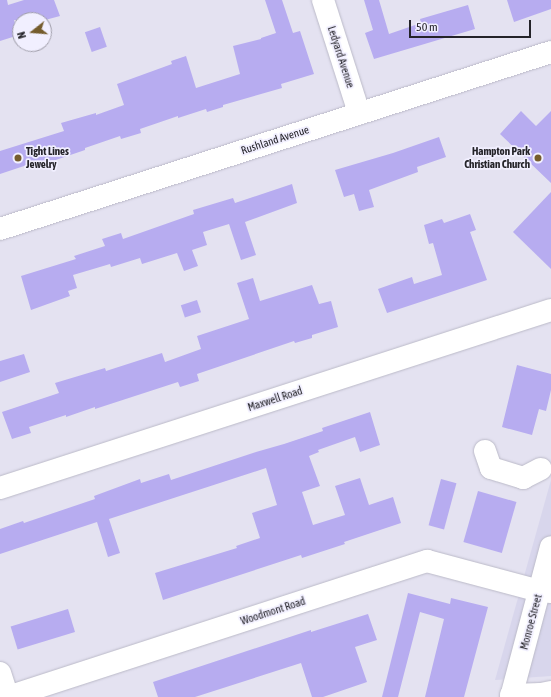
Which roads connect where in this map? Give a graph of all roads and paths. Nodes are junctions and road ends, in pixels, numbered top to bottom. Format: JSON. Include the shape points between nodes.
{"nodes":[{"id":1,"x":323,"y":0,"type":"edge"},
{"id":2,"x":551,"y":52,"type":"edge"},
{"id":3,"x":359,"y":113,"type":"junction"},
{"id":4,"x":0,"y":229,"type":"edge"},
{"id":5,"x":551,"y":310,"type":"edge"},
{"id":6,"x":486,"y":451,"type":"dead end"},
{"id":7,"x":541,"y":469,"type":"dead end"},
{"id":8,"x":0,"y":488,"type":"edge"},
{"id":9,"x":551,"y":547,"type":"edge"},
{"id":10,"x":545,"y":591,"type":"edge"},
{"id":11,"x":0,"y":673,"type":"edge"},
{"id":12,"x":551,"y":692,"type":"edge"},
{"id":13,"x":511,"y":696,"type":"edge"},
{"id":14,"x":8,"y":697,"type":"edge"}],
"edges":[{"from":1,"to":3,"type":"street","name":"Ledyard Avenue"},
{"from":2,"to":3,"type":"street","name":"Rushland Avenue"},
{"from":3,"to":4,"type":"street","name":"Rushland Avenue"},
{"from":5,"to":8,"type":"street","name":"Maxwell Road"},
{"from":6,"to":7,"type":"street","via":[[491,468],[523,478]]},
{"from":9,"to":10,"type":"street","name":"Monroe Street"},
{"from":10,"to":13,"type":"street","name":"Monroe Street"},
{"from":10,"to":14,"type":"street","name":"Woodmont Road","via":[[427,561]]},
{"from":11,"to":14,"type":"street"},
{"from":12,"to":13,"type":"street"}]}
